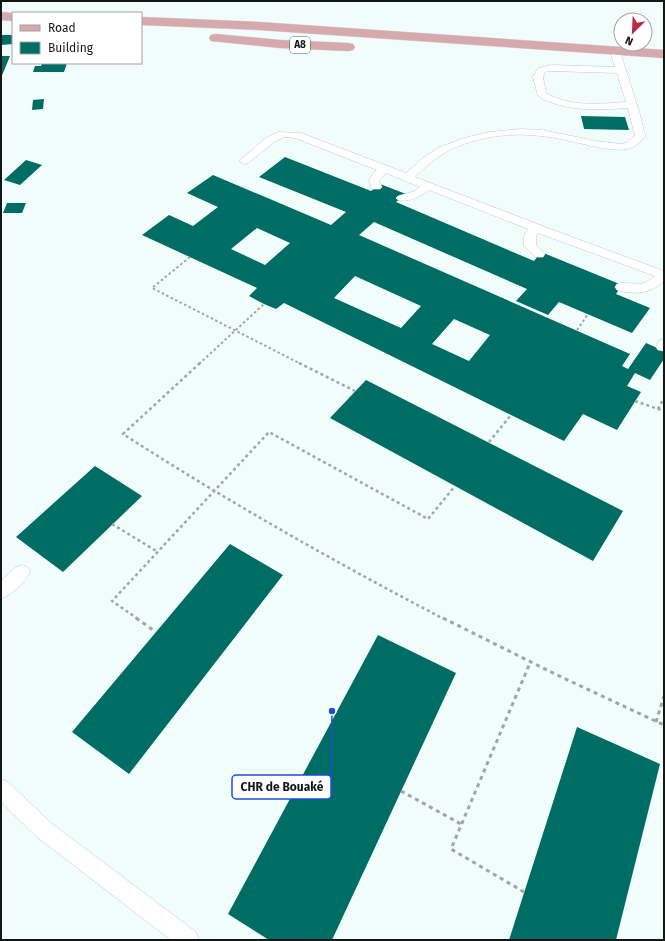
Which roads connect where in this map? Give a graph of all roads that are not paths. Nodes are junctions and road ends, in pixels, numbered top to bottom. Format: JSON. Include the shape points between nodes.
{"nodes":[{"id":1,"x":1,"y":16,"type":"edge"},
{"id":2,"x":12,"y":17,"type":"edge"},
{"id":3,"x":142,"y":21,"type":"edge"},
{"id":4,"x":142,"y":26,"type":"edge"},
{"id":5,"x":461,"y":42,"type":"junction"},
{"id":6,"x":613,"y":51,"type":"edge"},
{"id":7,"x":615,"y":52,"type":"edge"},
{"id":8,"x":631,"y":52,"type":"edge"},
{"id":9,"x":664,"y":54,"type":"edge"},
{"id":10,"x":622,"y":70,"type":"junction"},
{"id":11,"x":632,"y":105,"type":"junction"},
{"id":12,"x":244,"y":162,"type":"dead end"},
{"id":13,"x":385,"y":169,"type":"junction"},
{"id":14,"x":407,"y":178,"type":"junction"},
{"id":15,"x":428,"y":186,"type":"junction"},
{"id":16,"x":376,"y":187,"type":"dead end"},
{"id":17,"x":402,"y":198,"type":"dead end"},
{"id":18,"x":535,"y":227,"type":"junction"},
{"id":19,"x":539,"y":254,"type":"dead end"},
{"id":20,"x":664,"y":275,"type":"edge"},
{"id":21,"x":621,"y":287,"type":"dead end"},
{"id":22,"x":22,"y":572,"type":"dead end"},
{"id":23,"x":1,"y":592,"type":"edge"},
{"id":24,"x":1,"y":789,"type":"edge"},
{"id":25,"x":188,"y":940,"type":"edge"}],
"edges":[{"from":1,"to":2,"type":"main road"},
{"from":3,"to":5,"type":"main road","number":"A8","via":[[259,26]]},
{"from":4,"to":5,"type":"main road","number":"A8","via":[[280,44],[357,47]]},
{"from":5,"to":6,"type":"main road","number":"A8"},
{"from":7,"to":10,"type":"lane"},
{"from":8,"to":9,"type":"main road","number":"A8"},
{"from":10,"to":11,"type":"lane"},
{"from":10,"to":11,"type":"lane","via":[[541,70],[538,77],[541,94],[550,101],[566,104]]},
{"from":11,"to":14,"type":"lane","via":[[640,136],[627,146],[613,146],[543,132],[510,132],[476,138],[448,147],[424,162]]},
{"from":12,"to":13,"type":"lane","via":[[270,140],[282,134],[297,135]]},
{"from":13,"to":14,"type":"lane"},
{"from":13,"to":16,"type":"lane","via":[[374,181]]},
{"from":14,"to":15,"type":"lane"},
{"from":15,"to":17,"type":"lane","via":[[419,193]]},
{"from":15,"to":18,"type":"lane"},
{"from":18,"to":19,"type":"lane","via":[[530,236],[530,246]]},
{"from":18,"to":20,"type":"lane"},
{"from":20,"to":21,"type":"lane","via":[[653,285],[643,288],[634,290]]},
{"from":22,"to":23,"type":"lane"},
{"from":24,"to":25,"type":"lane","via":[[44,830]]}]}
